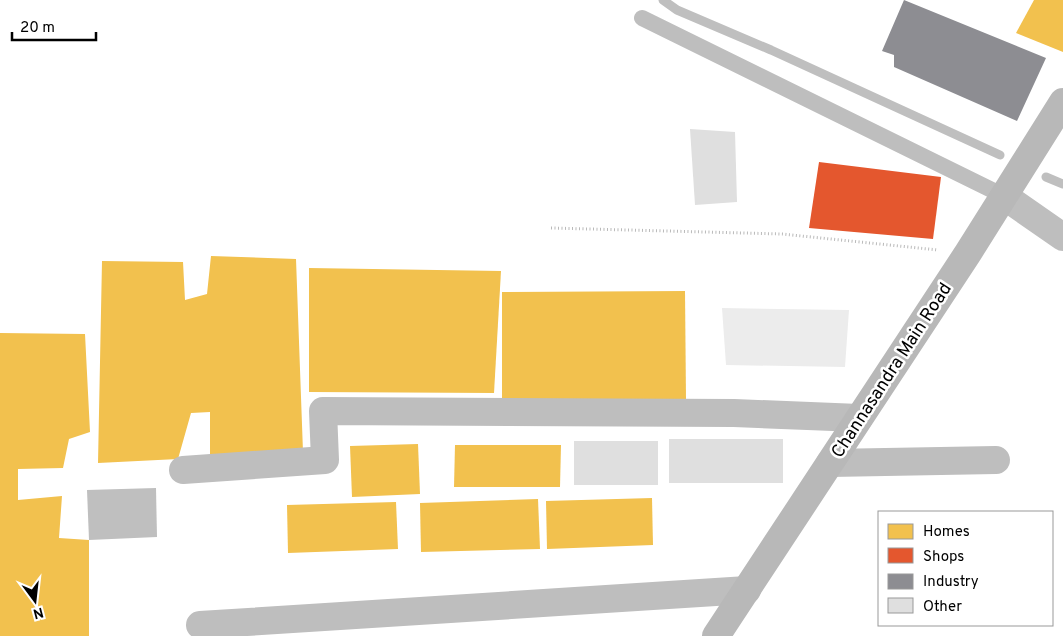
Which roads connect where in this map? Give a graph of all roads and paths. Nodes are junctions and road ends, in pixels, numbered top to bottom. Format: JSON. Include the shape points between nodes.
{"nodes":[{"id":1,"x":642,"y":18,"type":"dead end"},
{"id":2,"x":1063,"y":102,"type":"edge"},
{"id":3,"x":1004,"y":196,"type":"junction"},
{"id":4,"x":551,"y":228,"type":"dead end"},
{"id":5,"x":1063,"y":237,"type":"edge"},
{"id":6,"x":968,"y":253,"type":"junction"},
{"id":7,"x":859,"y":418,"type":"junction"},
{"id":8,"x":996,"y":460,"type":"dead end"},
{"id":9,"x":830,"y":463,"type":"junction"},
{"id":10,"x":184,"y":470,"type":"dead end"},
{"id":11,"x":747,"y":590,"type":"junction"},
{"id":12,"x":200,"y":625,"type":"dead end"},
{"id":13,"x":716,"y":636,"type":"edge"}],
"edges":[{"from":1,"to":3,"type":"lane"},
{"from":2,"to":3,"type":"street","name":"Channasandra Main Road"},
{"from":3,"to":5,"type":"street"},
{"from":3,"to":6,"type":"street","name":"Channasandra Main Road"},
{"from":4,"to":6,"type":"path","via":[[782,234]]},
{"from":6,"to":7,"type":"street","name":"Channasandra Main Road"},
{"from":7,"to":9,"type":"street","name":"Channasandra Main Road"},
{"from":7,"to":10,"type":"street","via":[[323,411],[325,460]]},
{"from":8,"to":9,"type":"street"},
{"from":9,"to":11,"type":"street","name":"Channasandra Main Road"},
{"from":11,"to":12,"type":"street"},
{"from":11,"to":13,"type":"street","name":"Channasandra Main Road"}]}
